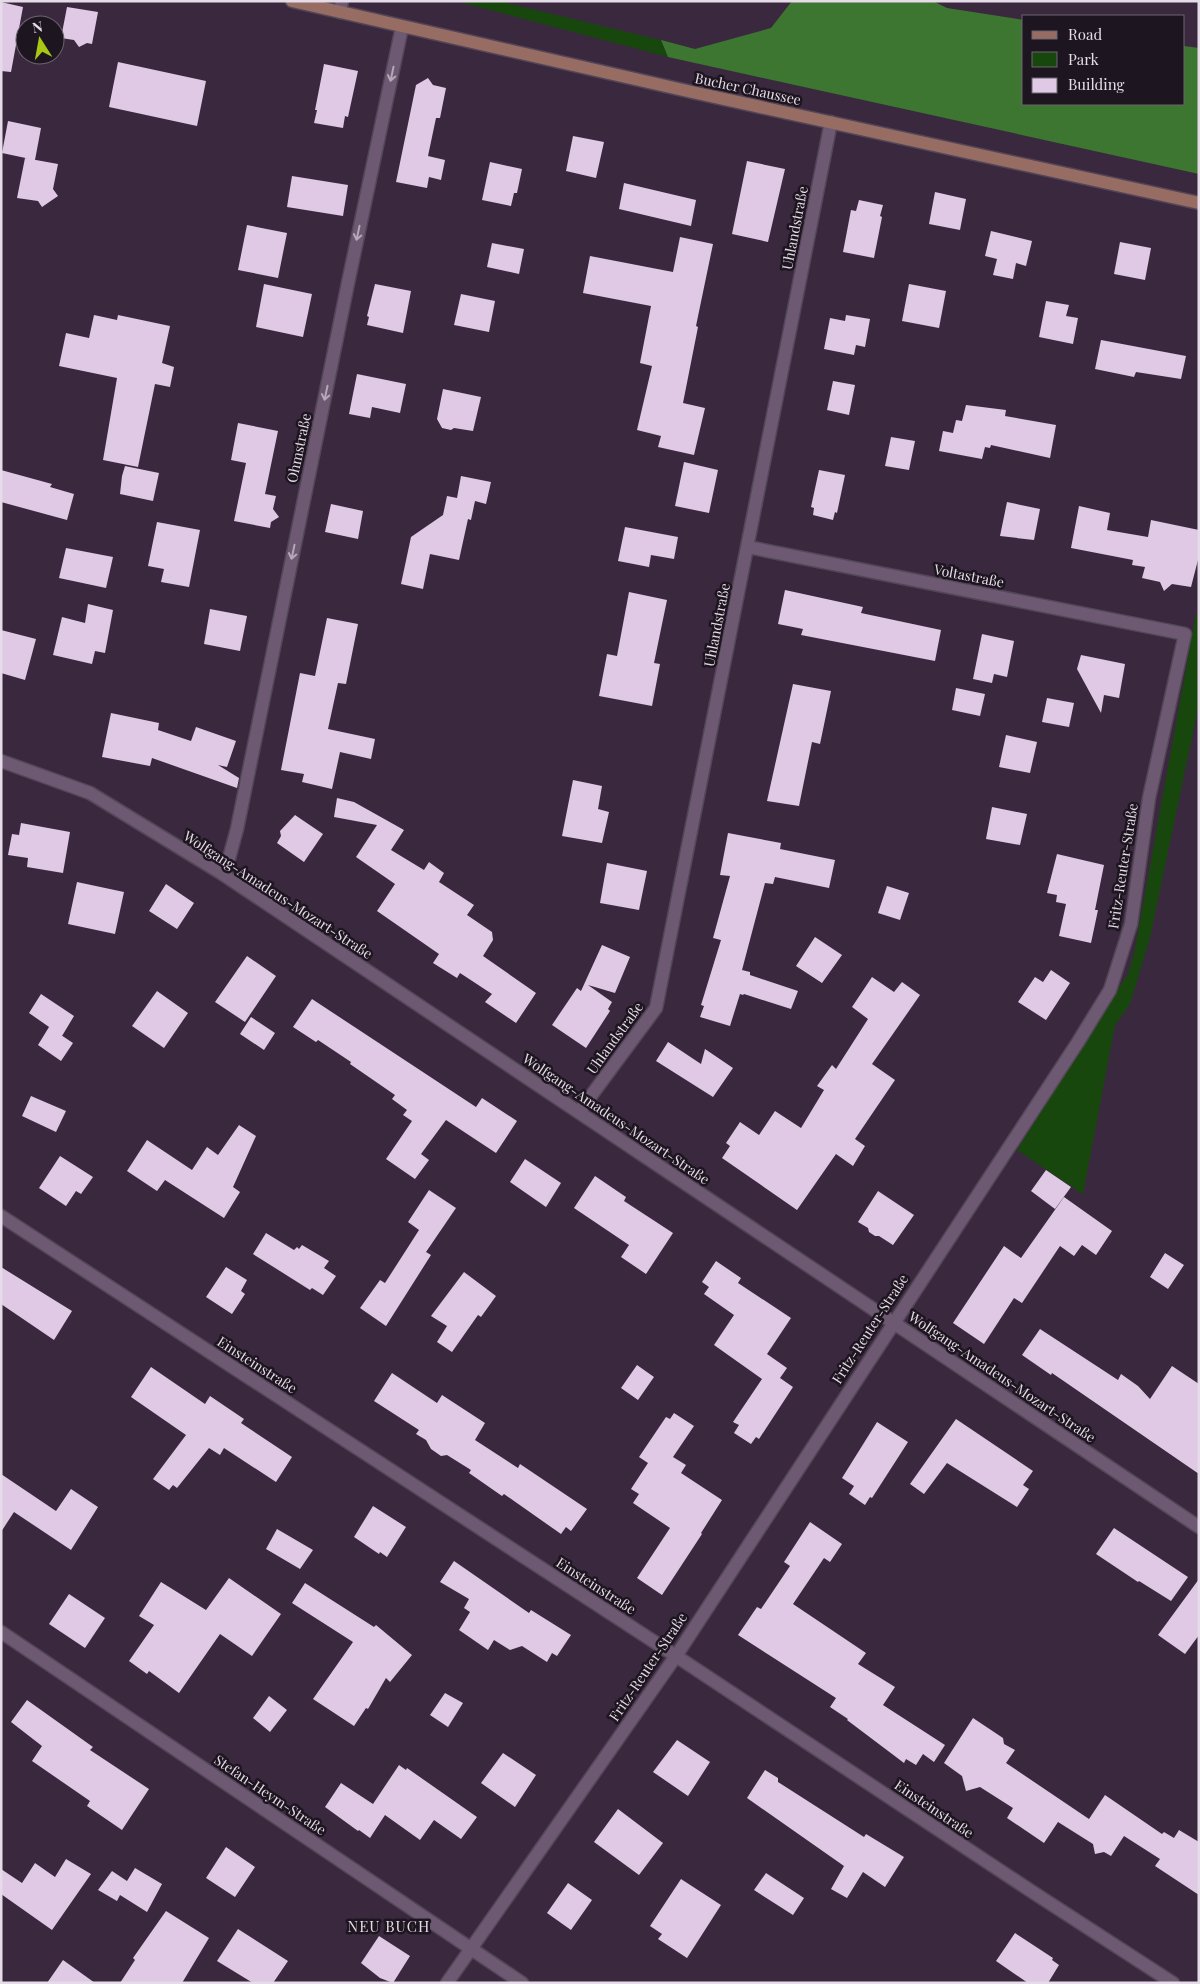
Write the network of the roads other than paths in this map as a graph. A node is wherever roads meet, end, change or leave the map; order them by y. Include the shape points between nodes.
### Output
1 (292, 1) edge
2 (341, 7) edge
3 (402, 27) junction
4 (831, 122) junction
5 (1199, 203) edge
6 (748, 547) junction
7 (1185, 634) joint
8 (1, 761) edge
9 (221, 873) junction
10 (579, 1112) junction
11 (1, 1216) edge
12 (893, 1322) junction
13 (1199, 1527) edge
14 (1, 1632) edge
15 (676, 1656) junction
16 (472, 1949) junction
17 (447, 1983) edge
18 (522, 1983) edge
19 (1173, 1983) edge

1 - 2 main road, Bucher Chaussee
2 - 3 main road, Bucher Chaussee
3 - 4 main road, Bucher Chaussee
3 -> 9 street, Ohmstraße via 237,829 228,862
4 - 5 main road, Bucher Chaussee
4 - 6 street, Uhlandstraße
6 - 7 street, Voltastraße
6 - 10 street, Uhlandstraße via 656,1008
7 - 12 street, Fritz-Reuter-Straße via 1149,798 1131,924 1110,990
8 - 9 street, Wolfgang-Amadeus-Mozart-Straße via 90,793
9 - 10 street, Wolfgang-Amadeus-Mozart-Straße
10 - 12 street, Wolfgang-Amadeus-Mozart-Straße
11 - 15 street, Einsteinstraße
12 - 13 street, Wolfgang-Amadeus-Mozart-Straße
12 - 15 street, Fritz-Reuter-Straße
14 - 16 street, Stefan-Heym-Straße
15 - 16 street, Fritz-Reuter-Straße
15 - 19 street, Einsteinstraße
16 - 17 street, Fritz-Reuter-Straße
16 - 18 street, Stefan-Heym-Straße

